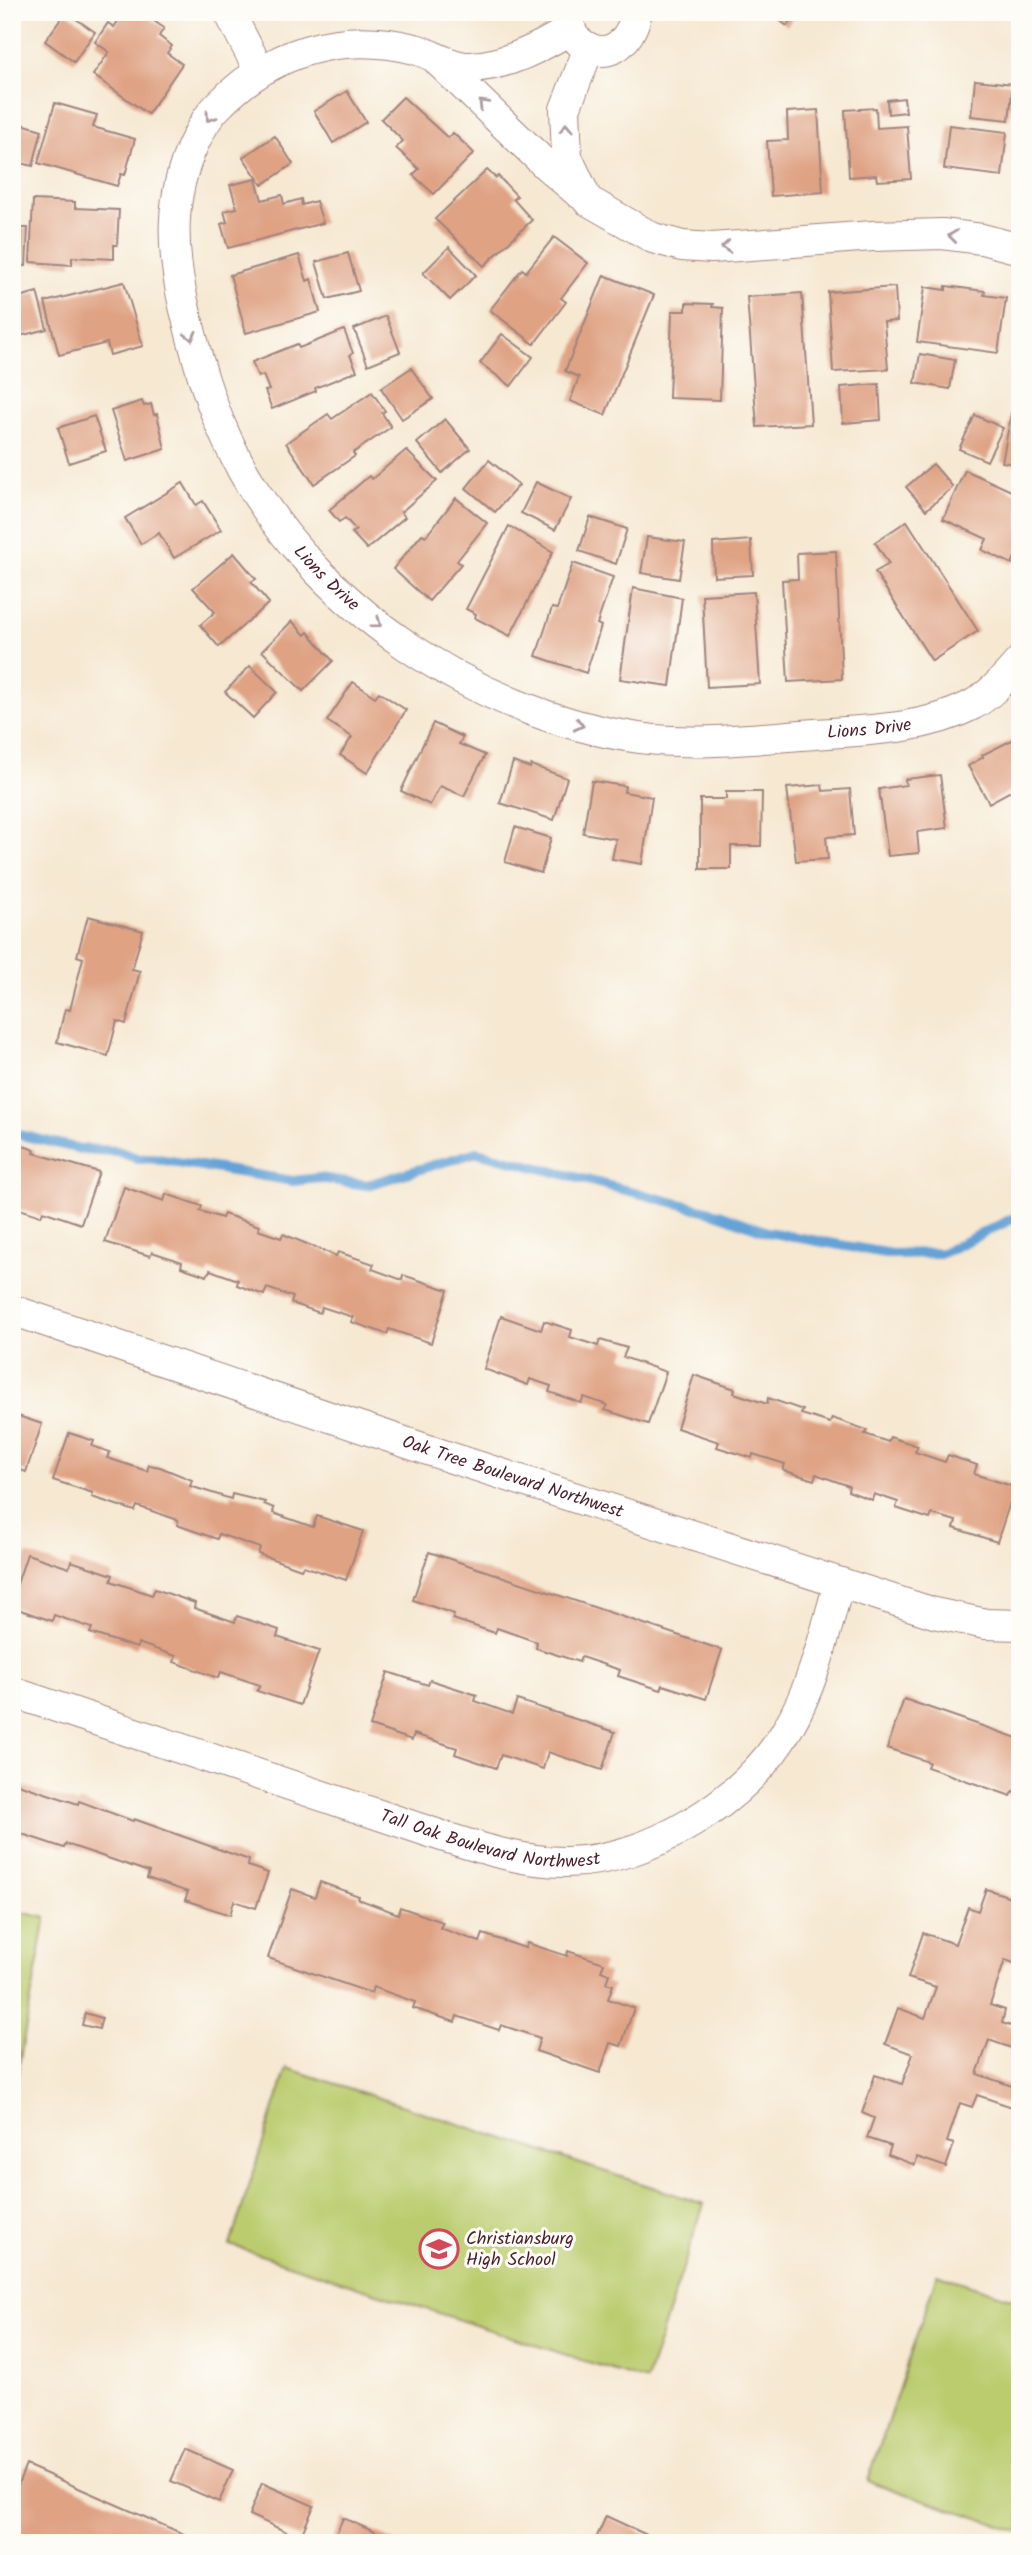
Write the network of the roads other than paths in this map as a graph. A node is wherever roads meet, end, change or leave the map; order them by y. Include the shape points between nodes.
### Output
1 (229, 12) edge
2 (637, 12) edge
3 (577, 30) edge
4 (431, 55) junction
5 (259, 70) junction
6 (587, 200) junction
7 (1020, 249) edge
8 (1020, 662) edge
9 (12, 1310) edge
10 (839, 1583) junction
11 (1020, 1625) edge
12 (12, 1692) edge

1 - 5 street
2 - 3 street via 633,28 620,46 602,52
3 - 4 street, Lions Drive via 507,60 467,68
6 -> 3 street via 567,157 565,109
4 - 5 street, Lions Drive via 362,41 294,54
6 -> 4 street, Lions Drive
5 -> 8 street, Lions Drive via 214,110 180,181 174,212 181,291 206,393 236,459 287,534 354,607 461,680 511,703 554,719 642,738 740,739 898,727 972,705
7 -> 6 street, Lions Drive via 942,234 682,246 653,238
9 - 10 street, Oak Tree Boulevard Northwest
10 - 11 street, Oak Tree Boulevard Northwest via 934,1613 986,1624
10 - 12 street, Tall Oak Boulevard Northwest via 789,1728 761,1767 716,1806 655,1841 609,1856 565,1862 513,1857 456,1841

